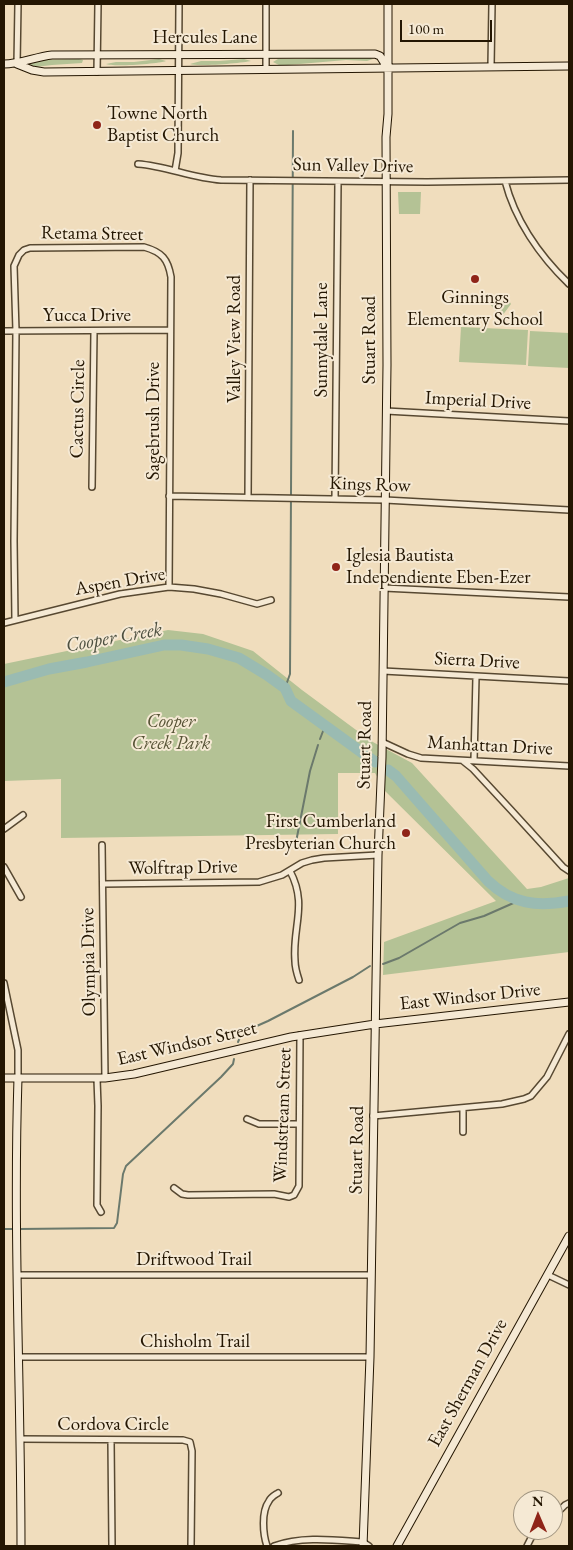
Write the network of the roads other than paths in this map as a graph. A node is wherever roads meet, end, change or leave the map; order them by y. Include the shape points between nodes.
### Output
1 (18, 4) edge
2 (98, 4) edge
3 (180, 4) edge
4 (266, 4) edge
5 (388, 4) edge
6 (492, 4) edge
7 (179, 54) junction
8 (265, 54) junction
9 (97, 56) junction
10 (4, 64) edge
11 (17, 64) junction
12 (492, 66) junction
13 (569, 66) edge
14 (388, 68) junction
15 (266, 69) junction
16 (178, 71) junction
17 (97, 72) junction
18 (138, 164) dead end
19 (175, 172) junction
20 (250, 180) junction
21 (569, 180) edge
22 (505, 181) junction
23 (338, 182) junction
24 (387, 182) junction
25 (163, 257) joint
26 (569, 284) edge
27 (170, 330) junction
28 (4, 331) edge
29 (16, 331) junction
30 (94, 332) junction
31 (386, 411) junction
32 (569, 421) edge
33 (92, 487) dead end
34 (169, 496) junction
35 (248, 497) junction
36 (335, 499) junction
37 (385, 500) junction
38 (569, 510) edge
39 (169, 587) junction
40 (384, 588) junction
41 (569, 597) edge
42 (271, 600) dead end
43 (16, 620) junction
44 (4, 623) edge
45 (383, 671) junction
46 (476, 677) junction
47 (569, 682) edge
48 (382, 742) junction
49 (474, 760) junction
50 (463, 761) junction
51 (569, 766) edge
52 (23, 815) dead end
53 (4, 830) edge
54 (102, 845) dead end
55 (378, 855) junction
56 (4, 867) edge
57 (290, 871) junction
58 (569, 871) edge
59 (103, 884) junction
60 (21, 897) dead end
61 (299, 980) dead end
62 (4, 983) edge
63 (569, 1002) edge
64 (375, 1024) junction
65 (569, 1034) edge
66 (300, 1035) junction
67 (4, 1078) edge
68 (18, 1078) junction
69 (97, 1078) junction
70 (105, 1078) junction
71 (462, 1108) junction
72 (373, 1116) junction
73 (247, 1119) dead end
74 (299, 1124) junction
75 (463, 1132) dead end
76 (174, 1188) dead end
77 (101, 1212) dead end
78 (569, 1236) edge
79 (18, 1275) junction
80 (371, 1275) junction
81 (548, 1275) junction
82 (569, 1285) edge
83 (370, 1356) junction
84 (20, 1357) junction
85 (21, 1439) junction
86 (111, 1441) junction
87 (278, 1493) dead end
88 (365, 1545) edge
89 (21, 1546) edge
90 (112, 1546) edge
91 (191, 1546) edge
92 (266, 1546) edge
93 (274, 1546) edge
94 (397, 1546) edge

1 - 11 street
2 - 9 street
3 - 7 street
4 - 8 street
5 - 14 street, Stuart Road
6 - 12 street
7 - 8 street, Hercules Lane
7 - 9 street, Hercules Lane
7 - 16 street
8 - 14 street, Hercules Lane via 375,54
8 - 15 street
9 - 11 street, Hercules Lane via 52,55
9 - 17 street
10 - 11 street, Hercules Lane
11 - 17 street, Hercules Lane via 42,72
12 - 13 street, Hercules Lane
12 - 14 street, Hercules Lane
14 - 15 street, Hercules Lane
14 - 24 street, Stuart Road
15 - 16 street, Hercules Lane
16 - 17 street, Hercules Lane
16 - 19 street
18 - 19 street, Sun Valley Drive
19 - 20 street, Sun Valley Drive via 200,178
20 - 23 street, Sun Valley Drive
20 - 35 street, Valley View Road
21 - 22 street, Sun Valley Drive
22 - 24 street, Sun Valley Drive
22 - 26 street via 534,243
23 - 24 street, Sun Valley Drive
23 - 36 street, Sunnydale Lane
24 - 31 street, Stuart Road
25 - 27 street, Sagebrush Drive via 168,263 170,277
25 - 29 street, Retama Street via 159,252 144,247 36,247 24,250 14,266
27 - 30 street, Yucca Drive
27 - 34 street, Sagebrush Drive
28 - 29 street, Yucca Drive
29 - 30 street, Yucca Drive
29 - 43 street
30 - 33 street, Cactus Circle
31 - 32 street, Imperial Drive
31 - 37 street, Stuart Road
34 - 35 street, Kings Row
34 - 39 street, Sagebrush Drive
35 - 36 street, Kings Row
36 - 37 street, Kings Row
37 - 38 street, Kings Row
37 - 40 street, Stuart Road
39 - 42 street, Aspen Drive via 221,594 257,604
39 - 43 street, Aspen Drive via 120,594
40 - 41 street
40 - 45 street, Stuart Road
43 - 44 street, Aspen Drive
45 - 46 street, Sierra Drive
45 - 48 street, Stuart Road
46 - 47 street, Sierra Drive
46 - 49 street
48 - 50 street, Manhattan Drive via 421,758
48 - 55 street, Stuart Road
49 - 50 street, Manhattan Drive
49 - 51 street, Manhattan Drive
50 - 58 street
52 - 53 street
54 - 59 street, Olympia Drive
55 - 57 street, Wolftrap Drive via 318,859 302,863
55 - 64 street, Stuart Road
56 - 60 street
57 - 59 street, Wolftrap Drive via 259,882
57 - 61 street via 298,892 294,960
59 - 70 street, Olympia Drive
62 - 68 street via 18,1050
63 - 64 street, East Windsor Drive
64 - 66 street, East Windsor Street
64 - 72 street, Stuart Road
65 - 71 street via 547,1077 531,1096 502,1104
66 - 70 street, East Windsor Street
66 - 74 street, Windstream Street
67 - 68 street, East Windsor Street
68 - 69 street, East Windsor Street
68 - 79 street
69 - 70 street, East Windsor Street
69 - 77 street via 96,1205
71 - 72 street
71 - 75 street
72 - 80 street, Stuart Road
73 - 74 street via 259,1124
74 - 76 street, Windstream Street via 299,1186 294,1195 188,1195
78 - 81 street, East Sherman Drive
79 - 80 street, Driftwood Trail
79 - 84 street
80 - 83 street, Stuart Road
81 - 82 street
81 - 94 street, East Sherman Drive
83 - 84 street, Chisholm Trail
83 - 88 street, Stuart Road
84 - 85 street
85 - 86 street, Cordova Circle
85 - 89 street
86 - 90 street
86 - 91 street, Cordova Circle via 190,1442
87 - 92 street via 270,1499 265,1511
88 - 93 street via 299,1540

